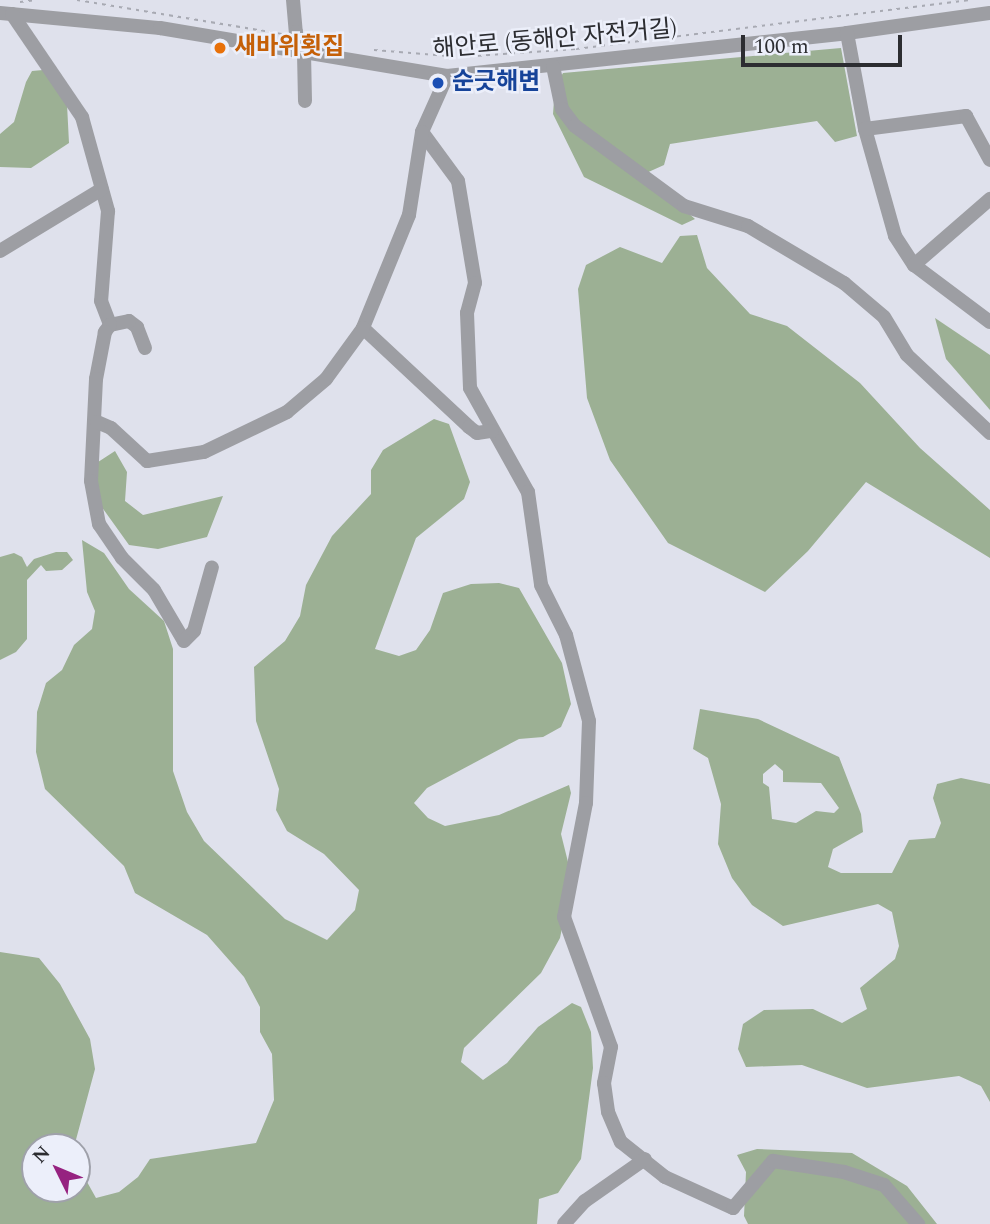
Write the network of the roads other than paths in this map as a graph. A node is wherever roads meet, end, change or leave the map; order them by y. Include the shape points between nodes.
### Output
1 (293, 0) edge
2 (6, 13) edge
3 (990, 13) edge
4 (847, 33) junction
5 (295, 42) junction
6 (553, 66) junction
7 (447, 76) junction
8 (305, 101) dead end
9 (866, 129) junction
10 (422, 132) junction
11 (990, 160) edge
12 (102, 189) junction
13 (990, 199) edge
14 (0, 251) edge
15 (914, 265) junction
16 (990, 322) edge
17 (110, 325) junction
18 (363, 328) junction
19 (145, 348) dead end
20 (97, 422) junction
21 (492, 431) junction
22 (990, 433) edge
23 (212, 567) dead end
24 (645, 1159) junction
25 (564, 1224) edge
26 (918, 1224) edge

1 - 5 street
2 - 5 street, 해안로 (동해안 자전거길)
2 - 12 street via 82,117
3 - 4 street, 해안로 (동해안 자전거길)
4 - 6 street, 해안로 (동해안 자전거길)
4 - 9 street
5 - 7 street, 해안로 (동해안 자전거길)
5 - 8 street
6 - 7 street, 해안로 (동해안 자전거길)
6 - 22 street via 562,109 575,126 684,205 748,226 844,283 884,317 907,355
7 - 10 street
9 - 11 street via 966,116
9 - 15 street via 895,236
10 - 18 street via 409,215
10 - 21 street via 458,181 475,283 467,313 467,370 470,388
12 - 14 street
12 - 17 street via 108,225 101,301
13 - 15 street
15 - 16 street
17 - 19 street via 134,323
17 - 20 street via 98,358
18 - 20 street via 326,379 287,412 204,452 147,461 105,423
18 - 21 street via 469,427 477,433
20 - 23 street via 91,481 99,524 122,558 154,590 184,641 194,631
21 - 24 street via 528,492 541,585 566,635 589,721 586,803 564,917 611,1047 604,1083 608,1112 621,1142
24 - 25 street via 585,1201
24 - 26 street via 665,1177 733,1208 773,1161 844,1172 884,1185

